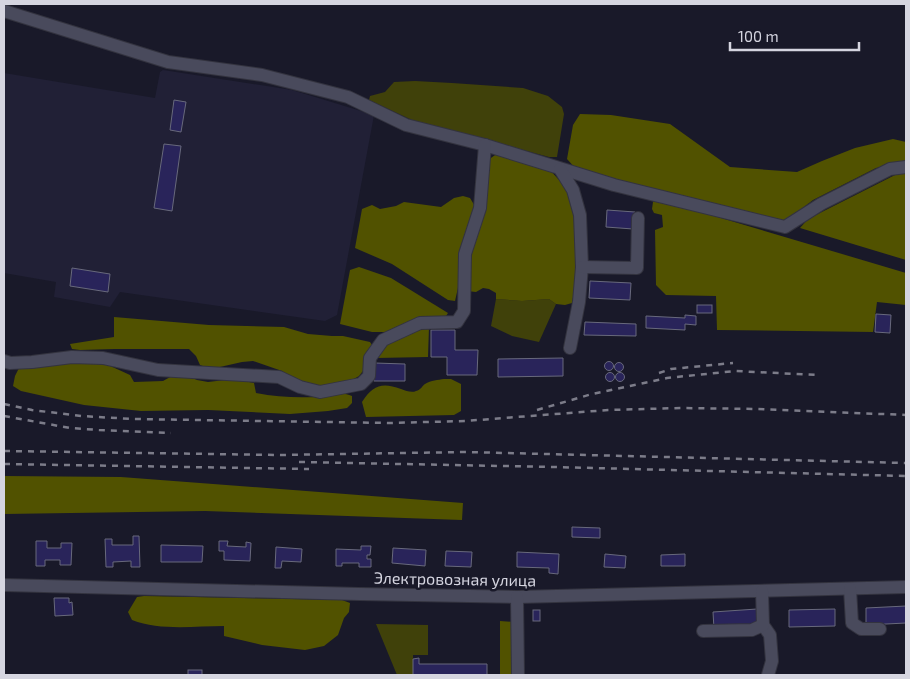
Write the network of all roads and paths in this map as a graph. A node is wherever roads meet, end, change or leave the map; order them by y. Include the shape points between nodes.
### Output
1 (4, 11) edge
2 (486, 145) junction
3 (906, 167) edge
4 (560, 169) junction
5 (638, 218) dead end
6 (582, 267) junction
7 (570, 348) dead end
8 (4, 361) edge
9 (4, 585) edge
10 (906, 588) edge
11 (850, 589) junction
12 (762, 591) junction
13 (517, 597) junction
14 (763, 625) junction
15 (880, 629) dead end
16 (704, 631) dead end
17 (518, 675) edge
18 (768, 675) edge

1 - 2 street via 168,62 262,75 348,97 406,125
2 - 4 street
2 - 8 street via 480,208 465,254 464,311 457,322 420,323 383,340 370,358 369,376 360,384 320,392 279,377 158,370 103,358
3 - 4 street via 890,169 821,204 785,227
4 - 6 street via 573,190 580,216
5 - 6 street via 637,268
6 - 7 street
9 - 13 street, Электровозная улица
10 - 11 street, Электровозная улица
11 - 12 street, Электровозная улица
11 - 15 street via 852,623 860,629
12 - 13 street, Электровозная улица
12 - 14 street
13 - 17 street
14 - 16 street via 752,630
14 - 18 street via 770,635 772,661

